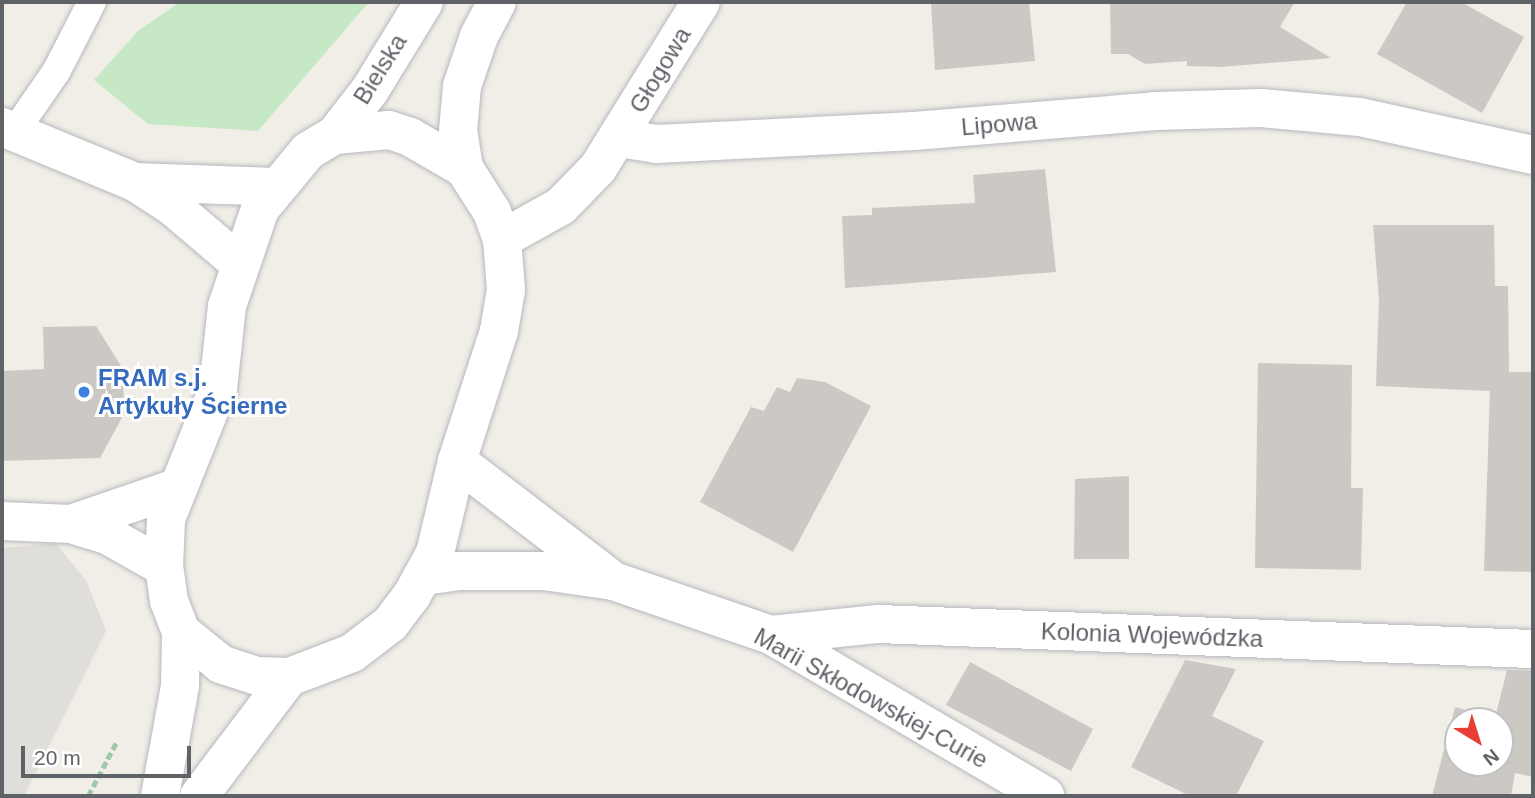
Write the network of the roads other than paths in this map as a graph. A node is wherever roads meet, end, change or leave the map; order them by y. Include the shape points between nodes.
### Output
1 (92, 2) edge
2 (424, 2) edge
3 (497, 2) edge
4 (701, 2) edge
5 (7, 131) edge
6 (335, 135) junction
7 (619, 138) junction
8 (1533, 155) edge
9 (464, 168) junction
10 (135, 183) junction
11 (275, 187) junction
12 (502, 239) junction
13 (239, 263) junction
14 (457, 461) junction
15 (176, 488) junction
16 (2, 521) edge
17 (71, 524) junction
18 (163, 567) junction
19 (424, 576) junction
20 (613, 581) junction
21 (181, 632) junction
22 (771, 635) junction
23 (1533, 649) edge
24 (289, 677) junction
25 (160, 796) edge
26 (199, 796) edge
27 (1045, 796) edge

1 - 5 lane via 56,72
2 - 6 street, Bielska via 370,90
3 - 9 street via 479,36 462,86 458,131
4 - 7 street, Głogowa
5 - 10 street
6 - 9 street via 389,130 410,136
6 - 11 street via 308,151
7 - 8 street, Lipowa via 670,143 1261,108 1360,117
7 - 12 street via 561,206
9 - 12 street via 492,212
10 - 11 street
10 - 13 street via 181,213
11 - 13 street via 260,209
12 - 14 street via 504,309
13 - 15 street via 227,306 218,389
14 - 19 street via 443,527
14 - 20 street, Marii Skłodowskiej-Curie
15 - 17 street
15 - 18 street via 166,519
16 - 17 street
17 - 18 street via 107,535
18 - 21 street
19 - 20 street, Marii Skłodowskiej-Curie via 544,571
19 - 24 street via 390,624 352,653
20 - 22 street, Marii Skłodowskiej-Curie
21 - 24 street via 221,664 257,676
21 - 25 street via 180,685
22 - 23 street, Kolonia Wojewódzka via 878,624
22 - 27 street, Marii Skłodowskiej-Curie
24 - 26 street

